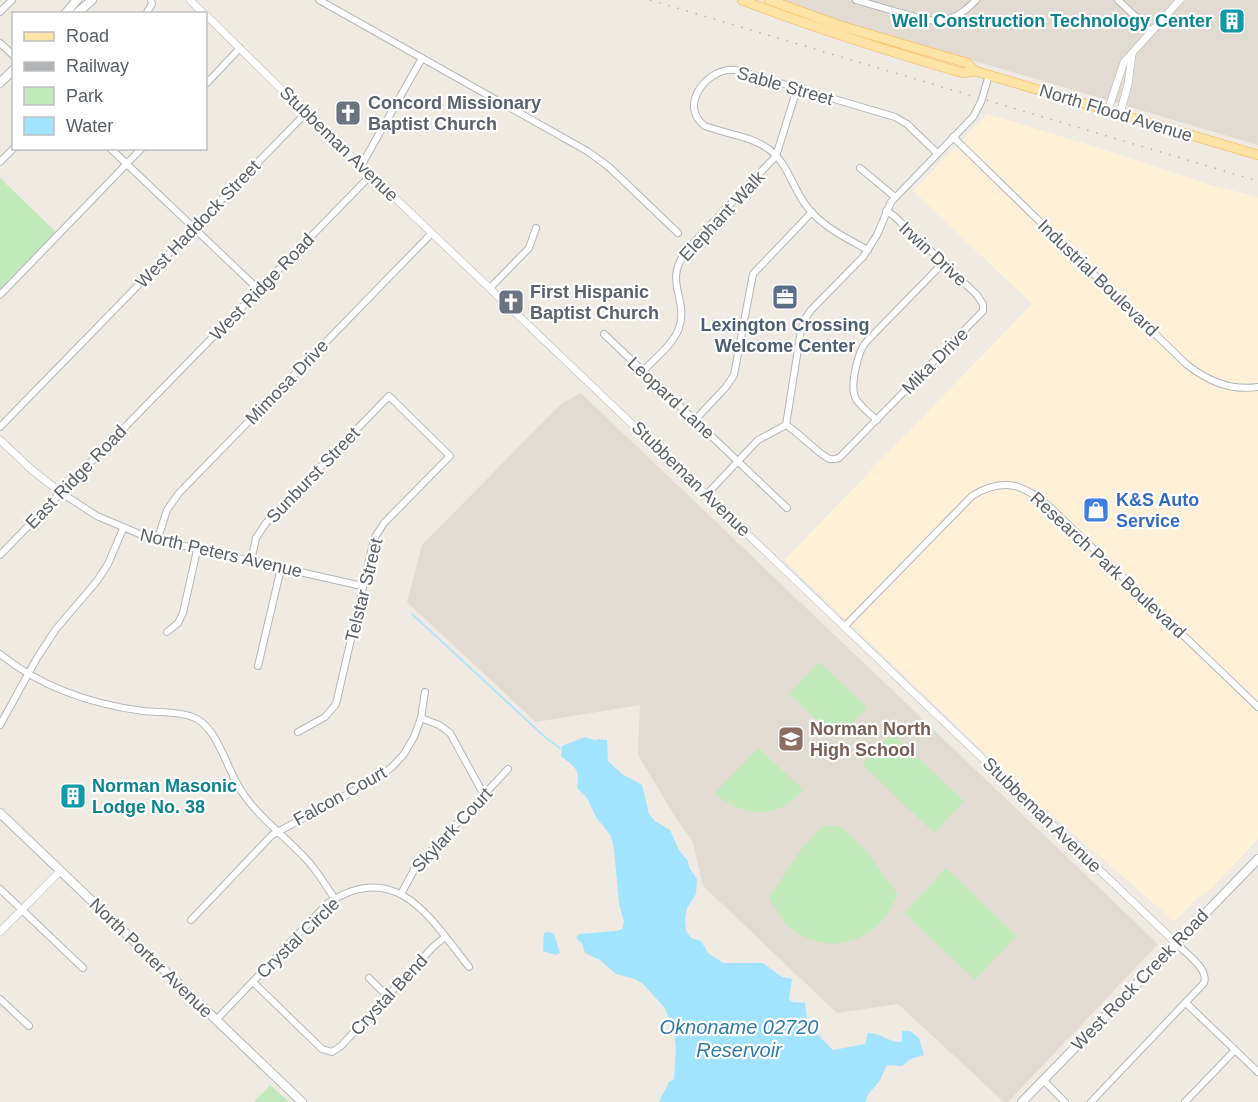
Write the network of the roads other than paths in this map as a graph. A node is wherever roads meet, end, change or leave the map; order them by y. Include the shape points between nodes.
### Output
1 (12, 0) edge
2 (77, 0) edge
3 (92, 0) edge
4 (190, 0) edge
5 (319, 0) edge
6 (742, 0) edge
7 (769, 0) edge
8 (856, 0) edge
9 (976, 0) edge
10 (1118, 0) edge
11 (1180, 0) edge
12 (0, 12) edge
13 (67, 12) edge
14 (77, 12) edge
15 (203, 12) edge
16 (207, 16) edge
17 (1151, 31) junction
18 (0, 43) edge
19 (240, 48) junction
20 (12, 54) edge
21 (1132, 54) junction
22 (422, 58) junction
23 (12, 71) edge
24 (975, 71) junction
25 (989, 75) junction
26 (0, 83) edge
27 (207, 83) edge
28 (797, 89) junction
29 (1107, 110) junction
30 (306, 113) junction
31 (1120, 114) junction
32 (953, 137) junction
33 (12, 150) edge
34 (112, 150) edge
35 (140, 150) edge
36 (937, 153) junction
37 (1258, 155) edge
38 (776, 156) junction
39 (0, 162) edge
40 (127, 165) junction
41 (361, 166) junction
42 (860, 168) dead end
43 (371, 175) junction
44 (895, 197) junction
45 (812, 212) junction
46 (886, 212) junction
47 (194, 228) junction
48 (536, 228) dead end
49 (432, 233) junction
50 (678, 233) dead end
51 (868, 250) junction
52 (943, 263) junction
53 (490, 288) junction
54 (259, 290) junction
55 (0, 295) edge
56 (980, 298) joint
57 (604, 334) dead end
58 (642, 372) junction
59 (1258, 387) edge
60 (153, 399) joint
61 (695, 420) junction
62 (877, 420) junction
63 (786, 425) junction
64 (0, 427) edge
65 (0, 440) edge
66 (450, 456) joint
67 (738, 461) junction
68 (60, 492) junction
69 (707, 494) junction
70 (787, 508) dead end
71 (123, 529) junction
72 (157, 541) junction
73 (197, 550) junction
74 (0, 555) edge
75 (251, 561) junction
76 (281, 568) junction
77 (362, 586) junction
78 (845, 626) junction
79 (167, 632) dead end
80 (0, 654) edge
81 (258, 666) dead end
82 (28, 674) junction
83 (425, 692) dead end
84 (1258, 706) edge
85 (421, 718) junction
86 (0, 725) edge
87 (298, 732) dead end
88 (508, 770) dead end
89 (484, 795) junction
90 (0, 813) edge
91 (278, 831) junction
92 (1258, 859) edge
93 (60, 871) junction
94 (0, 889) edge
95 (401, 894) junction
96 (335, 899) junction
97 (22, 909) junction
98 (191, 920) dead end
99 (0, 932) edge
100 (445, 937) junction
101 (1176, 943) junction
102 (469, 967) dead end
103 (83, 968) dead end
104 (369, 978) dead end
105 (253, 982) junction
106 (387, 996) junction
107 (0, 999) edge
108 (1186, 1003) junction
109 (216, 1020) junction
110 (29, 1026) dead end
111 (1235, 1050) junction
112 (1258, 1072) edge
113 (1043, 1080) junction
114 (302, 1102) edge
115 (1022, 1102) edge
116 (1065, 1102) edge
117 (1091, 1102) edge
118 (1185, 1102) edge

1 - 12 street
2 - 13 main road
3 - 14 main road
4 - 15 street, Stubbeman Avenue
5 - 22 street
6 - 24 main road, North Flood Avenue via 879,48 963,73
7 - 24 main road, North Flood Avenue via 967,63
8 - 9 street via 939,22 961,14
10 - 17 street
11 - 17 street
16 - 19 street, Stubbeman Avenue
17 - 21 street
18 - 20 street
19 - 27 street
19 - 30 street, Stubbeman Avenue
21 - 29 street via 1124,62
21 - 31 street
22 - 41 street
22 - 50 street via 594,155
23 - 26 main road
24 - 25 main road, North Flood Avenue
25 - 29 main road, North Flood Avenue
25 - 32 street via 976,112
28 - 36 street, Sable Street via 895,117
28 - 38 street, Elephant Walk
28 - 38 street, Sable Street via 726,70 712,76 695,96 694,112 701,123 761,144
29 - 31 main road, North Flood Avenue
30 - 41 street, Stubbeman Avenue
30 - 47 street, West Haddock Street
31 - 37 main road, North Flood Avenue
32 - 36 street
32 - 59 street, Industrial Boulevard via 1186,364 1220,384
33 - 39 street
34 - 40 street
35 - 40 street
36 - 44 street
38 - 45 street, Sable Street
38 - 58 street, Elephant Walk via 679,261 675,278 681,313 679,328
40 - 47 street
40 - 55 street
41 - 43 street, Stubbeman Avenue
42 - 44 street
43 - 49 street, Stubbeman Avenue
43 - 54 street, West Ridge Road
44 - 46 street
45 - 51 street, Sable Street via 840,236
45 - 61 street via 753,274 734,375
46 - 51 street
46 - 52 street, Irwin Drive
47 - 54 street
47 - 64 street, West Haddock Street
48 - 53 street via 529,248
49 - 53 street, Stubbeman Avenue
49 - 72 street, Mimosa Drive via 179,493 167,510
51 - 63 street via 805,319
52 - 56 street, Irwin Drive
52 - 62 street via 861,348 855,396
53 - 69 street, Stubbeman Avenue
54 - 60 street, West Ridge Road
56 - 62 street, Mika Drive via 984,307 980,315
57 - 58 street, Leopard Lane
58 - 61 street, Leopard Lane
60 - 68 street, East Ridge Road
61 - 67 street, Leopard Lane
62 - 63 street, Mika Drive via 836,459 825,457
63 - 67 street via 763,436
65 - 68 street, North Peters Avenue
66 - 75 street, Sunburst Street via 389,396 266,523 256,538
66 - 77 street, Telstar Street via 381,528
67 - 69 street
67 - 70 street, Leopard Lane
68 - 71 street, North Peters Avenue
68 - 74 street, East Ridge Road
69 - 78 street, Stubbeman Avenue
71 - 72 street, North Peters Avenue
71 - 82 street via 97,581 63,620
72 - 73 street, North Peters Avenue
73 - 75 street, North Peters Avenue
73 - 79 street via 183,613
75 - 76 street, North Peters Avenue
76 - 77 street, North Peters Avenue
76 - 81 street
77 - 87 street, Telstar Street via 336,704 324,717
78 - 84 street, Research Park Boulevard via 966,501 991,486 1012,485 1028,490 1048,505
78 - 101 street, Stubbeman Avenue
80 - 82 street
82 - 86 street
82 - 91 street via 92,702 186,715 202,722 214,736 242,792
83 - 85 street, Falcon Court
85 - 89 street via 450,733
85 - 91 street, Falcon Court via 404,754 385,773
88 - 89 street, Skylark Court
89 - 95 street, Skylark Court via 415,868
90 - 93 main road, North Porter Avenue
91 - 96 street via 310,863
91 - 98 street, Falcon Court
92 - 101 main road, West Rock Creek Road
93 - 97 street
93 - 109 main road, North Porter Avenue
94 - 97 street
95 - 96 street, Crystal Circle via 371,888
95 - 100 street, Crystal Circle via 424,910
96 - 105 street, Crystal Circle
97 - 99 street
97 - 103 street
100 - 102 street, Crystal Circle
100 - 106 street, Crystal Bend
101 - 108 street via 1206,978
101 - 113 main road, West Rock Creek Road
104 - 106 street
105 - 106 street, Crystal Bend via 322,1049 332,1052
105 - 109 street, Crystal Circle
107 - 110 street
108 - 111 street
108 - 117 street
109 - 114 main road, North Porter Avenue
111 - 112 street
111 - 118 street
113 - 115 main road, West Rock Creek Road
113 - 116 street

